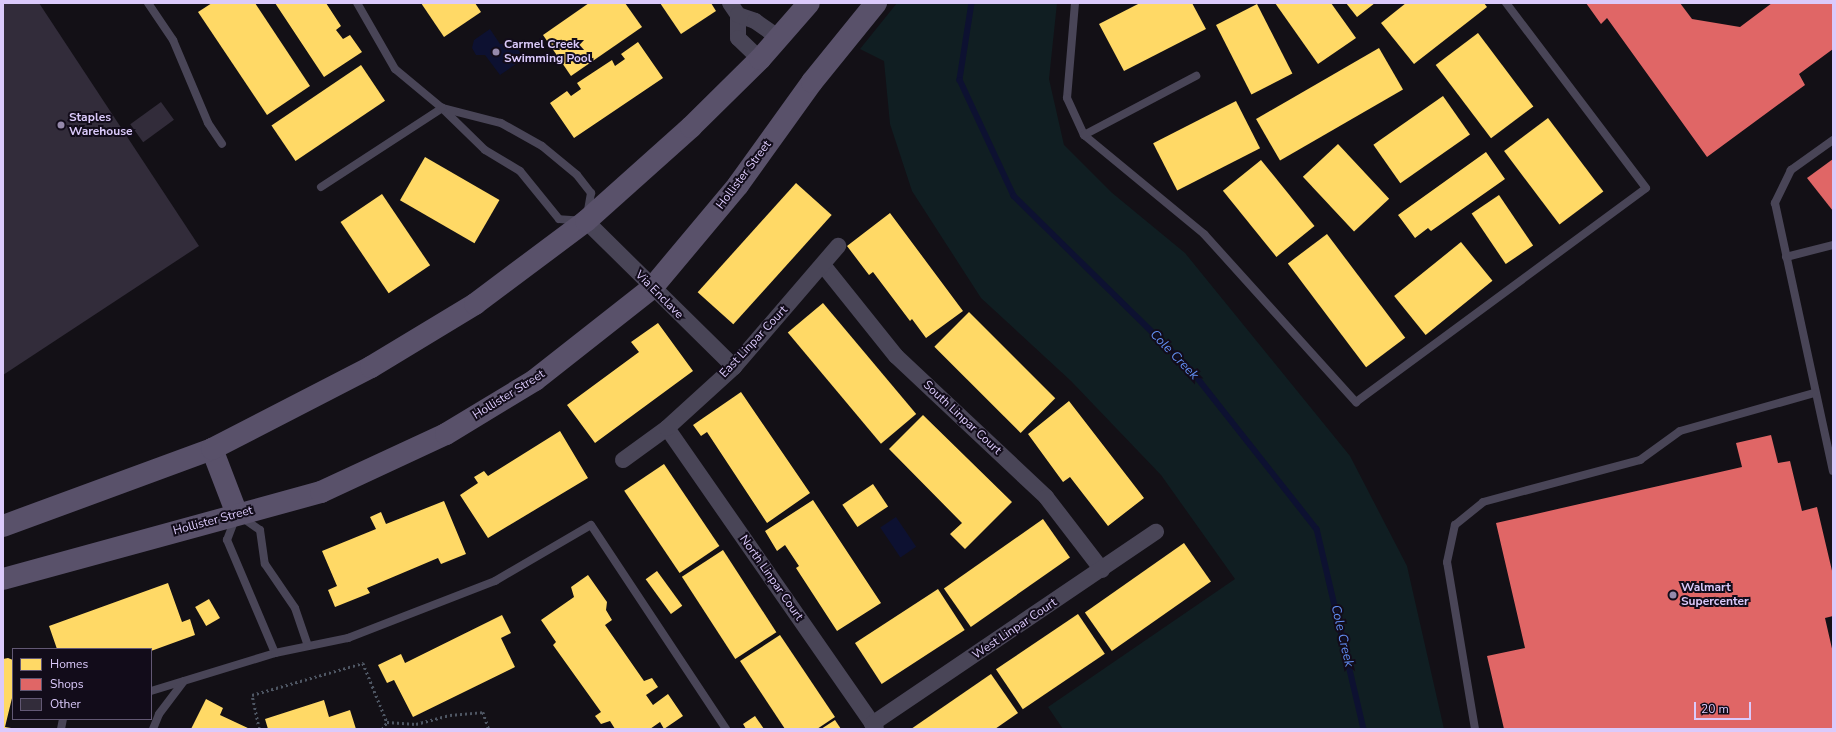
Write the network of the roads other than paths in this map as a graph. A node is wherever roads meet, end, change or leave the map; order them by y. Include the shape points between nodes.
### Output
1 (148, 3) edge
2 (357, 3) edge
3 (809, 3) edge
4 (876, 3) edge
5 (1075, 3) edge
6 (1506, 3) edge
7 (734, 9) edge
8 (779, 38) junction
9 (760, 59) junction
10 (1196, 76) dead end
11 (442, 108) junction
12 (1084, 135) junction
13 (1833, 140) edge
14 (222, 144) dead end
15 (321, 187) dead end
16 (586, 221) junction
17 (1833, 245) edge
18 (838, 246) dead end
19 (1786, 257) junction
20 (823, 265) junction
21 (652, 288) junction
22 (734, 367) junction
23 (1814, 393) junction
24 (667, 428) junction
25 (212, 449) junction
26 (624, 460) dead end
27 (1833, 471) edge
28 (237, 514) junction
29 (3, 526) edge
30 (1156, 532) dead end
31 (1102, 570) junction
32 (3, 579) edge
33 (308, 646) junction
34 (275, 653) junction
35 (184, 681) junction
36 (152, 691) edge
37 (874, 727) edge
38 (153, 729) edge
39 (726, 729) edge
40 (1475, 729) edge

1 - 14 lane via 173,40 208,123
2 - 11 lane via 395,69
3 - 8 main road
4 - 21 main road, Hollister Street via 812,82 738,185
5 - 12 lane via 1066,98
6 - 12 lane via 1646,188 1356,402 1204,234
7 - 8 street
7 - 9 street via 738,38
8 - 9 main road
9 - 16 main road via 691,127
10 - 12 lane
11 - 15 lane
11 - 16 lane via 486,150 520,171 559,219
11 - 16 lane via 501,123 542,146 577,175 591,193
13 - 19 lane via 1791,170 1775,203
16 - 21 street, Via Enclave
16 - 25 main road via 462,312 371,367
17 - 19 lane
18 - 20 street, East Linpar Court
19 - 23 lane
20 - 22 street, East Linpar Court
20 - 31 street, South Linpar Court via 896,356 1046,497
21 - 22 street, Via Enclave
21 - 28 main road, Hollister Street via 535,380 446,434 321,492
22 - 24 street, East Linpar Court
23 - 27 lane
23 - 40 lane via 1680,431 1640,460 1483,502 1455,525 1447,562
24 - 26 street, East Linpar Court
24 - 37 street, North Linpar Court
25 - 28 main road
25 - 29 main road
28 - 32 main road, Hollister Street
28 - 33 lane via 260,530 265,564 295,608
28 - 34 lane via 227,540
30 - 31 street, West Linpar Court
31 - 37 street, West Linpar Court
33 - 34 lane
33 - 39 lane via 348,638 495,581 591,525
34 - 35 lane
35 - 36 lane
35 - 38 lane via 159,714

